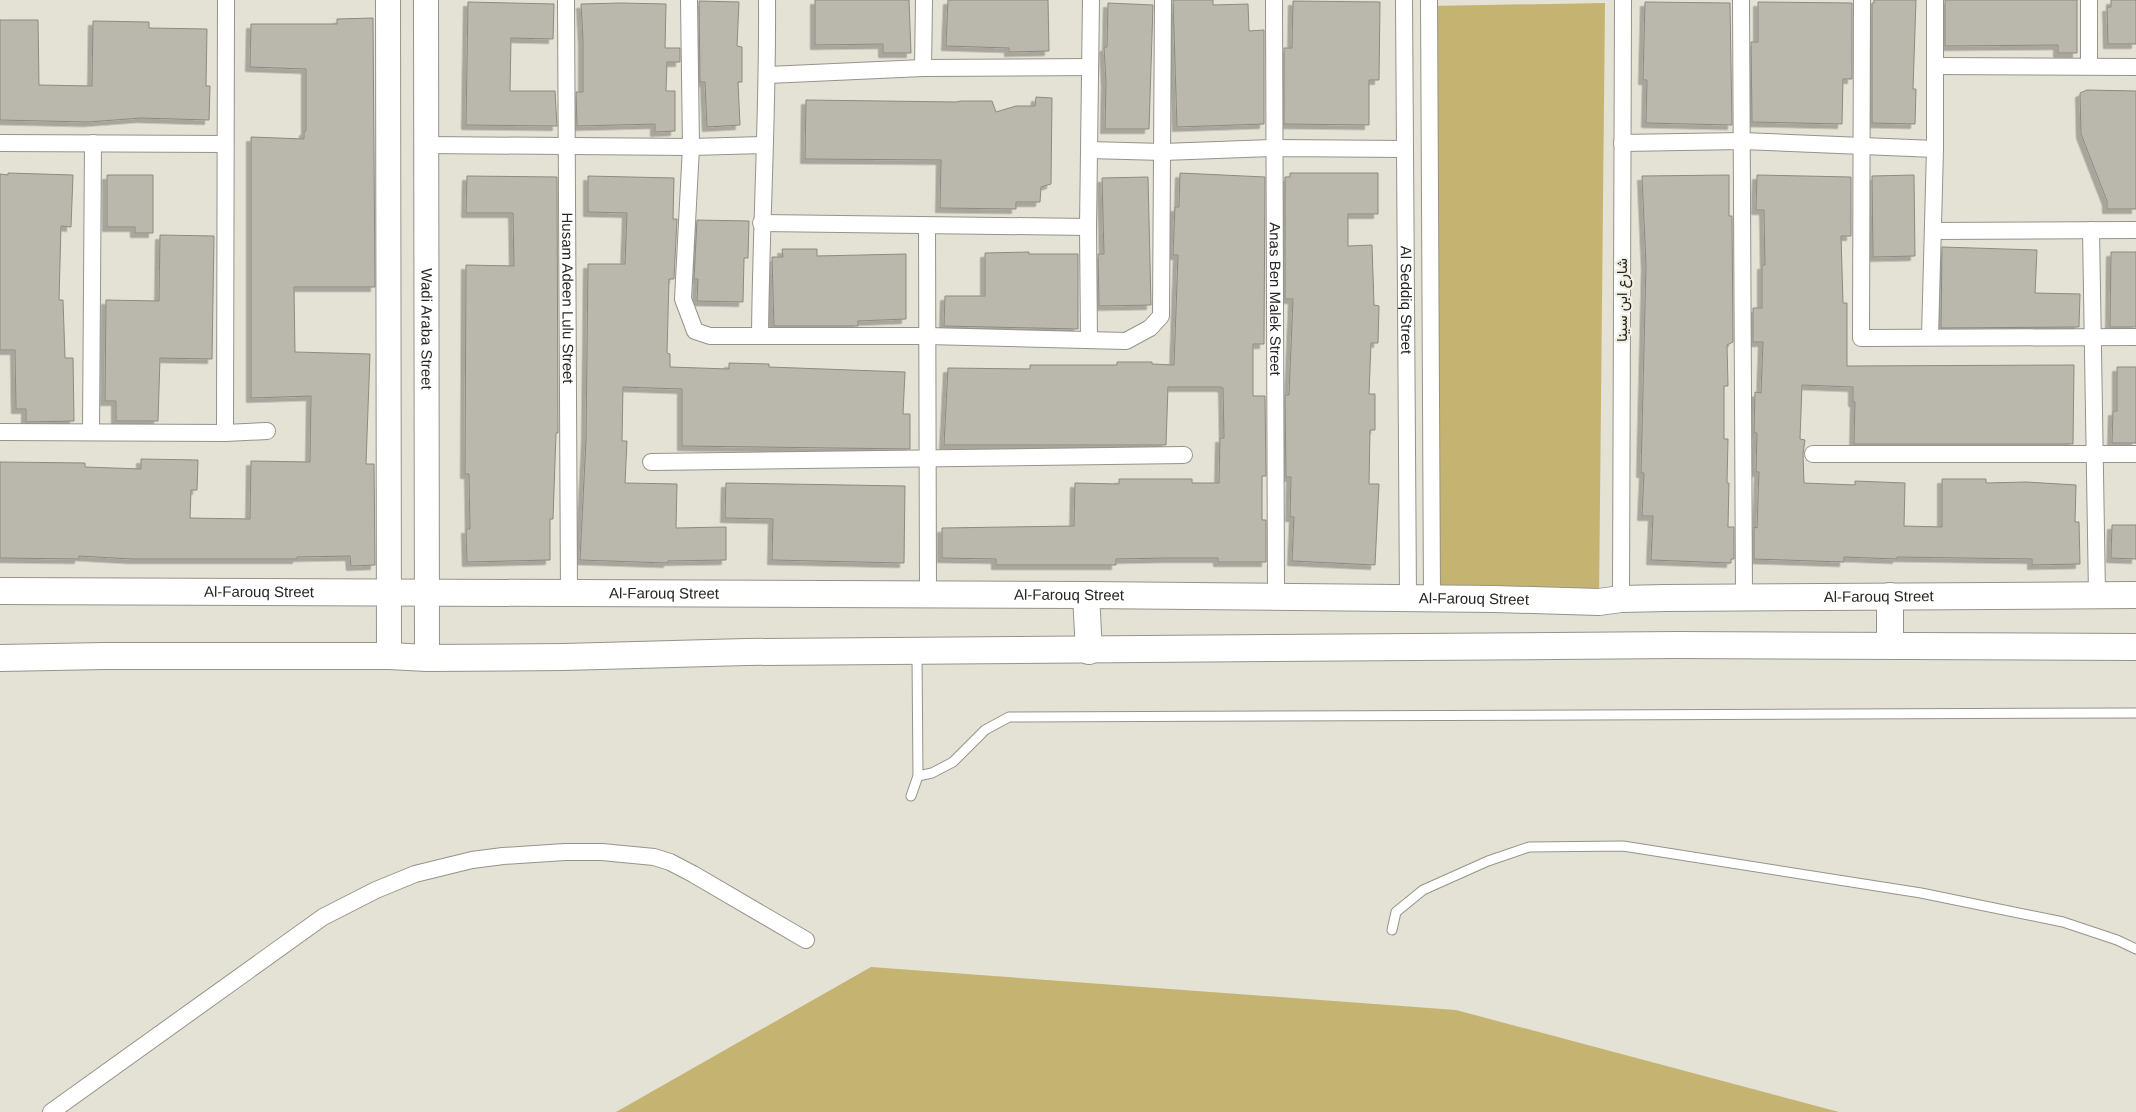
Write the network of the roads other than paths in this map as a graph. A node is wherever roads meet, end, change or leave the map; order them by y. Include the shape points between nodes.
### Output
1 (226, 0) edge
2 (388, 0) edge
3 (426, 0) edge
4 (566, 0) edge
5 (689, 0) edge
6 (767, 0) edge
7 (924, 0) edge
8 (1091, 0) edge
9 (1163, 0) edge
10 (1274, 0) edge
11 (1404, 0) edge
12 (1429, 0) edge
13 (1623, 0) edge
14 (1741, 0) edge
15 (1862, 0) edge
16 (1935, 0) edge
17 (2089, 0) edge
18 (1935, 66) junction
19 (2089, 66) junction
20 (1090, 67) junction
21 (2136, 67) edge
22 (923, 68) junction
23 (768, 75) junction
24 (1742, 141) junction
25 (0, 142) edge
26 (93, 143) junction
27 (1622, 143) junction
28 (225, 144) junction
29 (427, 145) junction
30 (567, 145) junction
31 (764, 145) junction
32 (1862, 145) junction
33 (691, 147) junction
34 (1275, 148) junction
35 (1935, 148) junction
36 (1404, 149) junction
37 (1090, 150) junction
38 (1163, 152) junction
39 (761, 223) junction
40 (927, 226) junction
41 (1088, 227) junction
42 (2091, 230) junction
43 (2136, 230) edge
44 (1933, 231) junction
45 (760, 336) junction
46 (927, 336) junction
47 (1930, 337) junction
48 (2093, 337) junction
49 (2136, 337) edge
50 (1089, 340) junction
51 (267, 431) dead end
52 (0, 432) edge
53 (92, 432) junction
54 (225, 433) junction
55 (1813, 454) dead end
56 (2094, 454) junction
57 (2136, 454) edge
58 (1184, 455) dead end
59 (927, 458) junction
60 (651, 462) dead end
61 (0, 591) edge
62 (389, 593) junction
63 (428, 594) junction
64 (569, 594) junction
65 (1086, 595) junction
66 (2097, 595) junction
67 (2136, 595) edge
68 (928, 596) junction
69 (1890, 596) junction
70 (1276, 598) junction
71 (1744, 598) junction
72 (1420, 599) junction
73 (1621, 599) junction
74 (1890, 646) junction
75 (2136, 646) edge
76 (917, 651) junction
77 (1089, 651) junction
78 (389, 656) junction
79 (0, 658) edge
80 (428, 658) junction
81 (2136, 713) edge
82 (918, 776) junction
83 (911, 796) dead end
84 (1392, 930) dead end
85 (806, 940) dead end
86 (2136, 949) edge
87 (51, 1112) edge

1 - 28 street
2 - 62 main road
3 - 29 main road, Wadi Araba Street
4 - 30 street, Husam Adeen Lulu Street
5 - 33 street
6 - 23 street
7 - 22 street
8 - 20 street
9 - 38 street
10 - 34 street, Anas Ben Malek Street
11 - 36 street, Al Seddiq Street
12 - 72 street, Al Seddiq Street
13 - 27 street, شارع ابن سينا
14 - 24 street
15 - 32 street
16 - 18 street
17 - 19 street
18 - 19 street
18 - 35 street
19 - 21 street
20 - 22 street
20 - 37 street
22 - 23 street
23 - 31 street
24 - 27 street
24 - 32 street
24 - 71 street
25 - 26 street
26 - 28 street
26 - 53 street
27 - 73 street, شارع ابن سينا
28 - 54 street
29 - 30 street
29 - 63 main road, Wadi Araba Street
30 - 33 street
30 - 64 street, Husam Adeen Lulu Street
31 - 33 street
31 - 39 street
32 - 35 street
32 - 47 street via 1861,338
33 - 45 street via 684,299 689,316 695,331 710,336
34 - 36 street
34 - 38 street
34 - 70 street, Anas Ben Malek Street
35 - 44 street
36 - 72 street, Al Seddiq Street
37 - 38 street
37 - 41 street
38 - 50 street via 1161,316 1150,328 1126,341
39 - 40 street
39 - 45 street
40 - 41 street
40 - 46 street
41 - 50 street
42 - 43 street
42 - 44 street
42 - 48 street
44 - 47 street
45 - 46 street
46 - 50 street
46 - 59 street
47 - 48 street
48 - 49 street
48 - 56 street
51 - 54 street
52 - 53 street
53 - 54 street
55 - 56 street
56 - 57 street
56 - 66 street
58 - 59 street
59 - 60 street
59 - 68 street
61 - 62 main road, Al-Farouq Street
62 - 63 main road, Al-Farouq Street
62 - 78 main road
63 - 64 main road, Al-Farouq Street
63 - 80 main road, Wadi Araba Street
64 - 68 main road, Al-Farouq Street
65 - 68 main road, Al-Farouq Street
65 - 70 main road, Al-Farouq Street
65 - 77 main road
66 - 67 main road, Al-Farouq Street
66 - 69 main road, Al-Farouq Street
69 - 71 main road, Al-Farouq Street
69 - 74 main road
70 - 72 main road, Al-Farouq Street
71 - 73 main road, Al-Farouq Street
72 - 73 main road, Al-Farouq Street via 1599,602
74 - 75 main road
74 - 77 main road
76 - 77 main road
76 - 80 main road
76 - 82 lane
78 - 79 main road
78 - 80 main road
81 - 82 lane via 1009,717 985,730 954,762
82 - 83 lane
84 - 86 lane via 1396,912 1417,895 1488,861 1529,847 1623,846 1921,893 2063,922
85 - 87 street via 693,874 654,857 565,852 472,860 415,874 323,917

